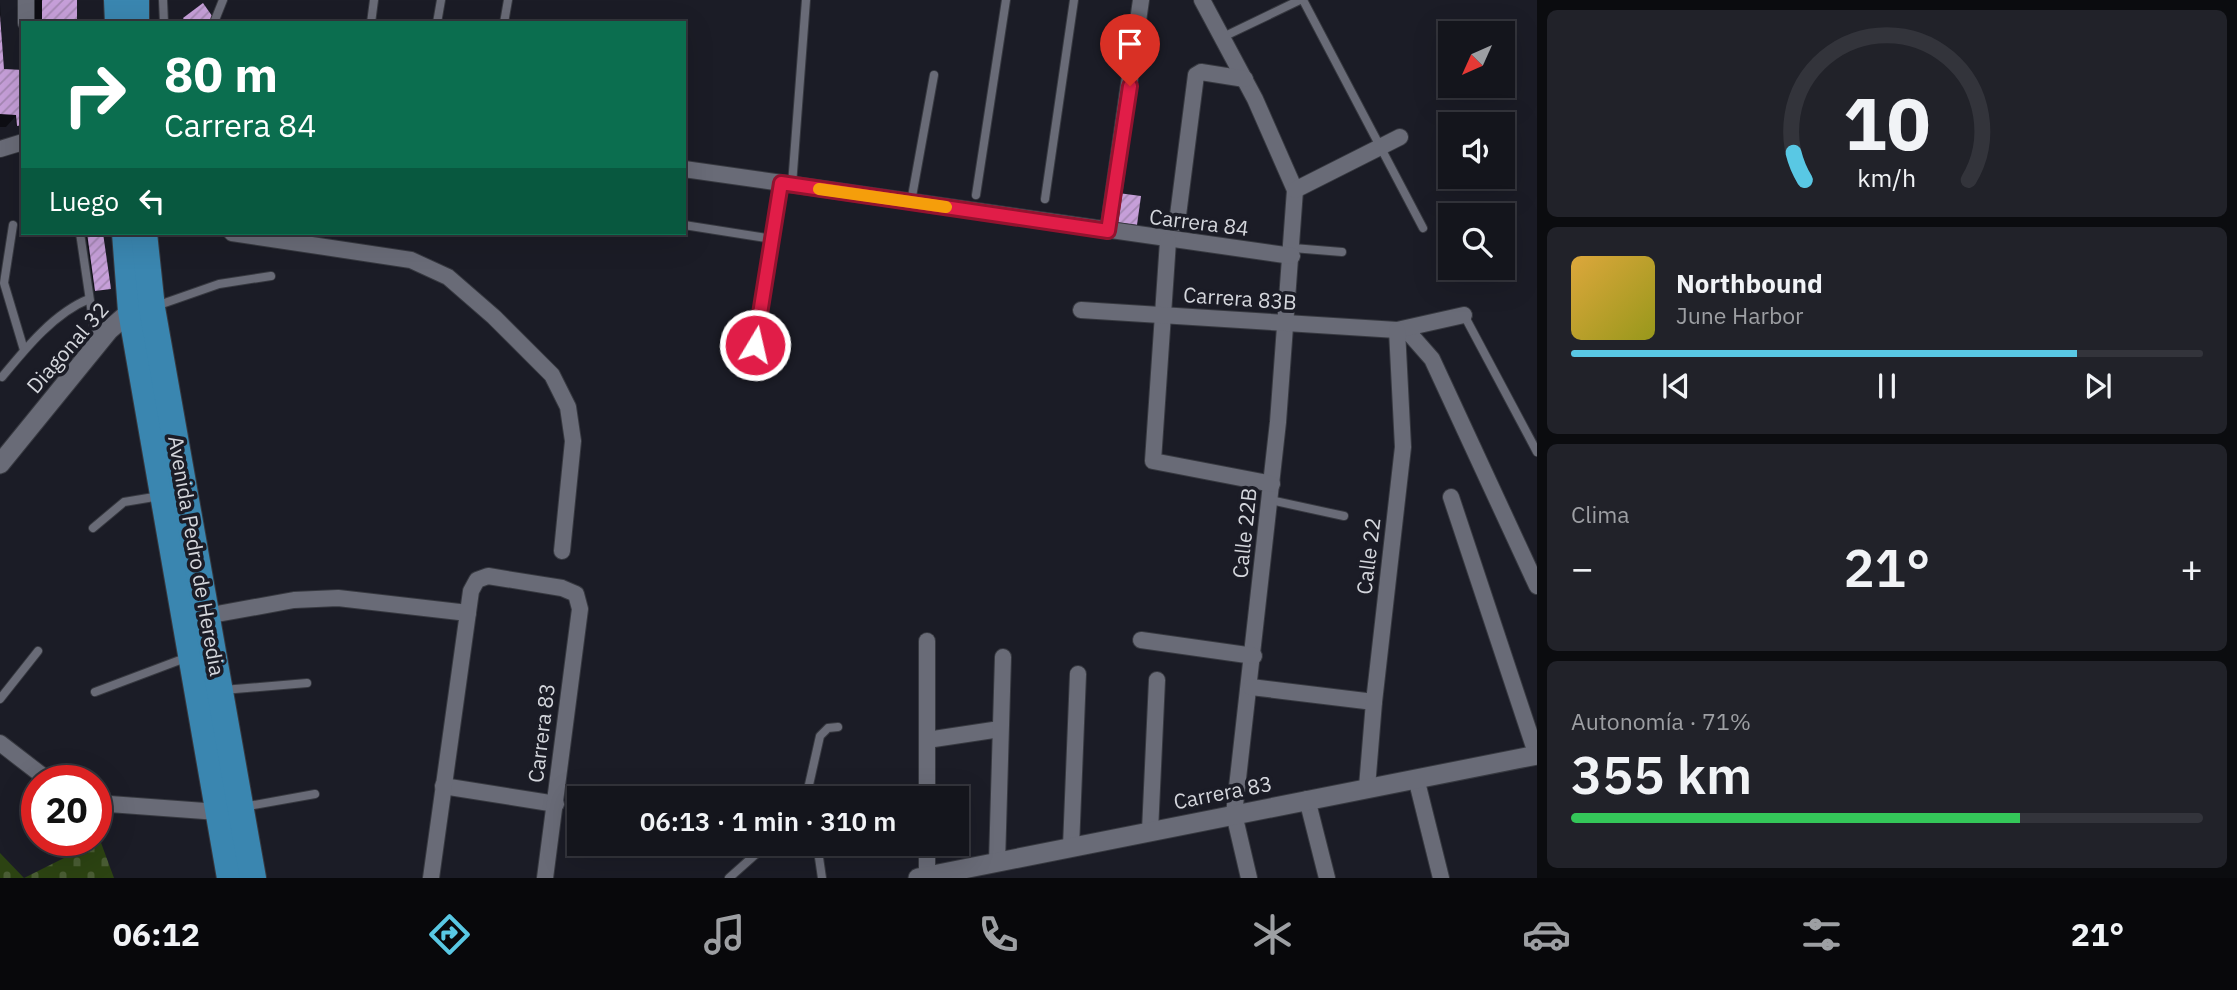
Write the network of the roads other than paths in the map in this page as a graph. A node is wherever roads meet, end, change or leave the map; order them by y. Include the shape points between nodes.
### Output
1 (26, 0) edge
2 (117, 0) edge
3 (136, 0) edge
4 (163, 0) edge
5 (223, 0) edge
6 (374, 0) edge
7 (441, 0) edge
8 (508, 0) edge
9 (806, 0) edge
10 (1006, 0) edge
11 (1074, 0) edge
12 (1141, 0) edge
13 (1202, 0) edge
14 (1302, 0) edge
15 (215, 20) dead end
16 (26, 21) edge
17 (118, 21) edge
18 (136, 21) edge
19 (164, 21) edge
20 (370, 21) edge
21 (437, 21) edge
22 (504, 21) edge
23 (1223, 37) junction
24 (934, 75) dead end
25 (1245, 79) junction
26 (1401, 137) dead end
27 (21, 143) edge
28 (1379, 148) junction
29 (0, 149) edge
30 (686, 169) edge
31 (787, 184) junction
32 (1295, 190) junction
33 (976, 195) dead end
34 (1045, 199) dead end
35 (911, 202) junction
36 (1177, 223) dead end
37 (13, 225) dead end
38 (686, 225) edge
39 (1423, 228) dead end
40 (1108, 231) junction
41 (80, 235) edge
42 (125, 235) edge
43 (145, 235) edge
44 (245, 235) edge
45 (773, 239) junction
46 (1168, 241) junction
47 (1292, 252) junction
48 (1342, 252) dead end
49 (271, 276) dead end
50 (89, 299) junction
51 (142, 309) junction
52 (1081, 310) dead end
53 (1464, 315) joint
54 (1165, 316) junction
55 (1285, 323) junction
56 (1397, 330) junction
57 (96, 345) junction
58 (755, 345) dead end
59 (24, 350) junction
60 (2, 377) dead end
61 (1537, 452) edge
62 (0, 464) edge
63 (1271, 492) junction
64 (162, 496) junction
65 (1451, 497) dead end
66 (1343, 516) dead end
67 (93, 528) dead end
68 (562, 551) dead end
69 (1537, 586) edge
70 (468, 613) junction
71 (206, 615) junction
72 (1141, 640) dead end
73 (927, 641) dead end
74 (38, 651) dead end
75 (1254, 656) junction
76 (189, 657) junction
77 (1003, 657) dead end
78 (1078, 674) dead end
79 (1157, 680) dead end
80 (307, 683) dead end
81 (1251, 687) junction
82 (219, 690) junction
83 (95, 691) dead end
84 (0, 699) edge
85 (1374, 702) junction
86 (838, 727) dead end
87 (1000, 729) junction
88 (927, 740) junction
89 (0, 743) edge
90 (1537, 756) edge
91 (29, 765) edge
92 (1416, 778) junction
93 (443, 786) junction
94 (809, 786) edge
95 (927, 786) edge
96 (1367, 788) junction
97 (316, 793) dead end
98 (1307, 799) junction
99 (112, 804) edge
100 (556, 804) junction
101 (229, 809) junction
102 (1234, 814) junction
103 (1150, 831) junction
104 (1071, 847) junction
105 (753, 856) edge
106 (819, 856) edge
107 (926, 856) edge
108 (997, 862) junction
109 (923, 877) edge
110 (230, 878) edge
111 (253, 878) edge
112 (431, 878) edge
113 (545, 878) edge
114 (729, 878) edge
115 (822, 878) edge
116 (1248, 878) edge
117 (1327, 878) edge
118 (1441, 878) edge

1 - 16 street
2 - 17 highway
3 - 18 highway
4 - 19 lane
5 - 15 lane
6 - 20 lane
7 - 21 lane
8 - 22 lane
9 - 31 lane
10 - 33 lane
11 - 34 lane
12 - 40 street
13 - 23 street
14 - 23 lane
14 - 28 lane
23 - 25 street
24 - 35 lane
25 - 32 street
25 - 36 street via 1196,75
26 - 28 street
27 - 29 street
28 - 32 street
28 - 39 lane
30 - 31 street, Carrera 84
31 - 35 street, Carrera 84
31 - 45 lane
32 - 47 street, Calle 22B
35 - 40 street, Carrera 84
37 - 59 lane via 4,283
38 - 45 lane
40 - 46 street, Carrera 84
41 - 50 lane via 91,284
42 - 51 highway, Avenida Pedro de Heredia via 125,280
43 - 51 highway, Avenida Pedro de Heredia
44 - 68 street via 411,260 448,277 494,317 552,375 568,407 573,441
45 - 58 lane
46 - 47 street, Carrera 84
46 - 54 street
47 - 48 lane
47 - 55 street, Calle 22B
49 - 51 lane via 219,284
50 - 57 lane
50 - 59 lane via 74,305
51 - 57 street, Diagonal 32
51 - 64 highway, Avenida Pedro de Heredia
51 - 71 highway, Avenida Pedro de Heredia
52 - 54 street, Carrera 83B
53 - 56 street, Carrera 83B
53 - 61 lane
54 - 55 street, Carrera 83B
54 - 63 street via 1153,461
55 - 56 street, Carrera 83B
55 - 63 street, Calle 22B
56 - 69 street via 1410,334 1432,359
56 - 85 street, Calle 22 via 1403,447
57 - 62 street, Diagonal 32
59 - 60 lane
63 - 66 lane
63 - 75 street, Calle 22B
64 - 67 lane via 124,502
64 - 76 highway, Avenida Pedro de Heredia
65 - 90 street
70 - 71 street via 338,598 294,600
70 - 93 street
70 - 100 street, Carrera 83 via 471,591 477,580 488,576 576,594 580,609
71 - 82 highway, Avenida Pedro de Heredia
72 - 75 street
73 - 88 street
74 - 84 lane
75 - 81 street, Calle 22B
76 - 83 lane
76 - 101 highway, Avenida Pedro de Heredia
77 - 87 street
78 - 104 street
79 - 103 street
80 - 82 lane
81 - 85 street
81 - 102 street, Calle 22B
82 - 101 highway, Avenida Pedro de Heredia
85 - 96 street, Calle 22
86 - 94 lane via 828,728 820,736
87 - 88 street
87 - 108 street
88 - 95 street
89 - 91 street
90 - 92 street, Carrera 83
92 - 96 street, Carrera 83
92 - 118 street
93 - 100 street
93 - 112 street
96 - 98 street, Carrera 83
97 - 101 lane
98 - 102 street, Carrera 83
98 - 117 street
99 - 101 street
100 - 113 street, Carrera 83
101 - 110 highway, Avenida Pedro de Heredia
101 - 111 highway, Avenida Pedro de Heredia
102 - 103 street, Carrera 83
102 - 116 street, Calle 22B
103 - 104 street, Carrera 83
104 - 108 street, Carrera 83
105 - 114 lane
106 - 115 lane
107 - 109 street
108 - 109 street, Carrera 83

